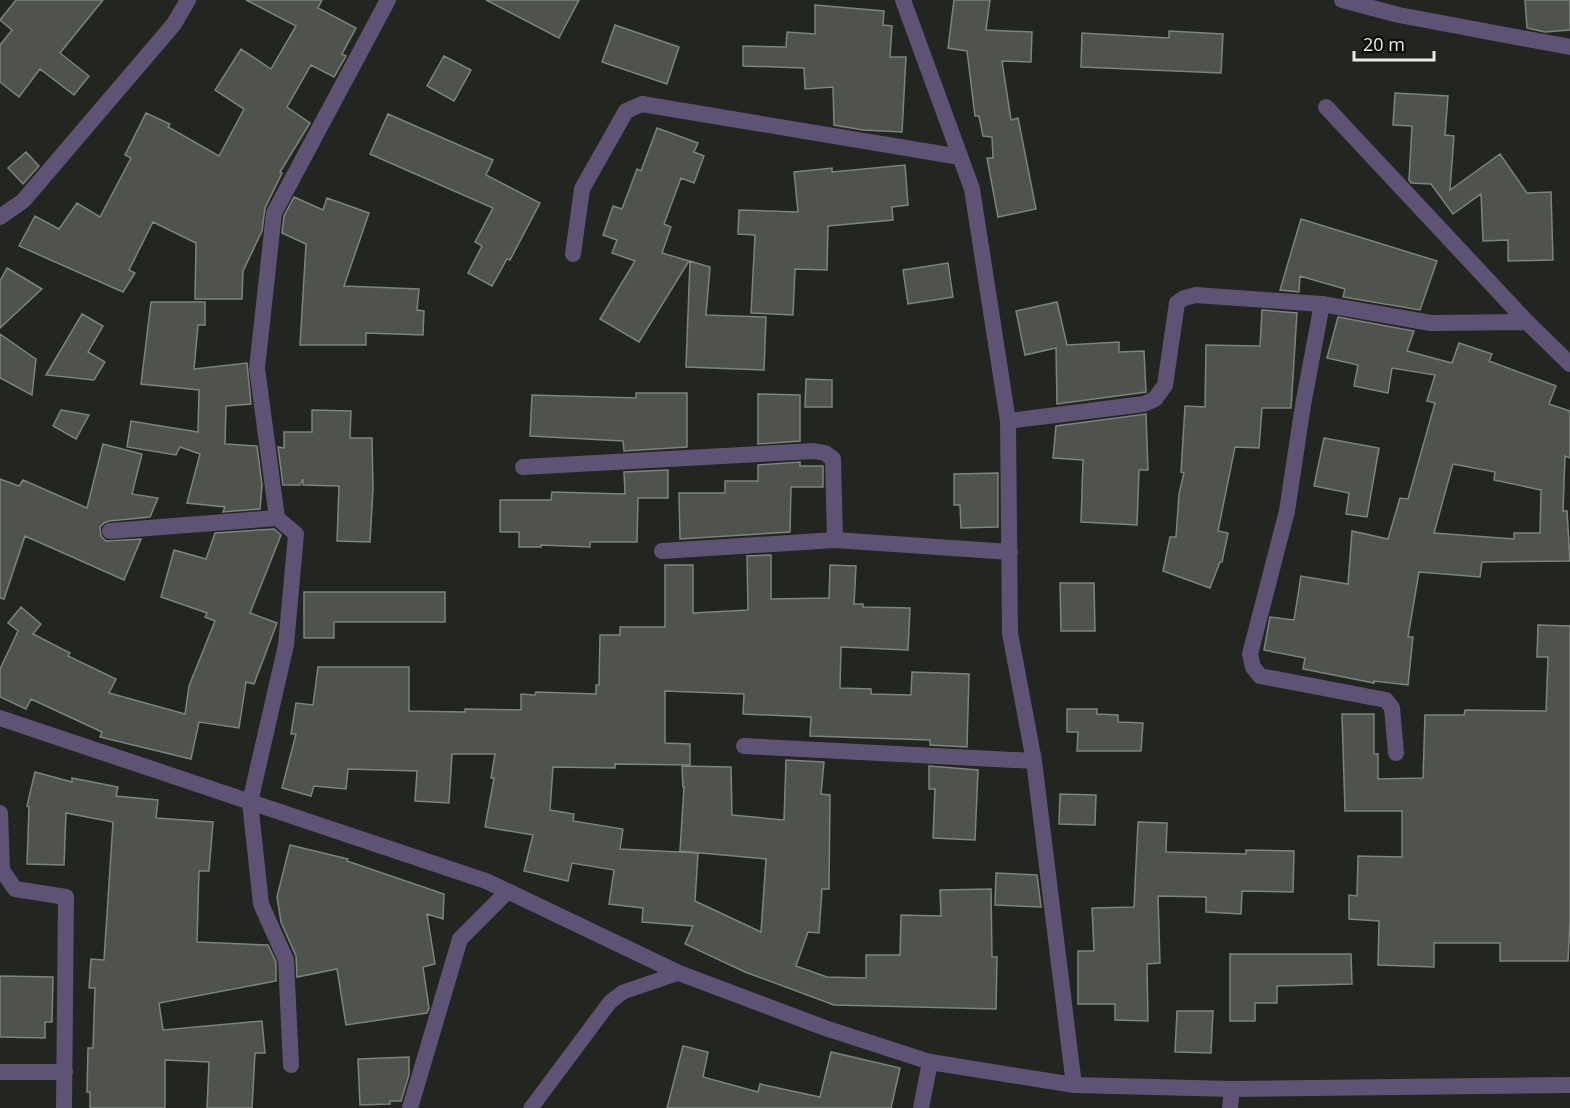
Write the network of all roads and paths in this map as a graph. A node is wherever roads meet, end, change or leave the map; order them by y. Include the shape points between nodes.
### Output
1 (188, 0) edge
2 (388, 0) edge
3 (903, 0) edge
4 (1342, 0) edge
5 (1570, 46) edge
6 (1326, 107) dead end
7 (960, 158) junction
8 (0, 217) edge
9 (573, 254) dead end
10 (1322, 304) junction
11 (1527, 322) junction
12 (1570, 364) edge
13 (1008, 421) junction
14 (523, 468) dead end
15 (277, 518) junction
16 (110, 531) dead end
17 (835, 540) junction
18 (662, 551) dead end
19 (1010, 552) junction
20 (0, 718) edge
21 (744, 746) dead end
22 (1396, 753) dead end
23 (1034, 761) junction
24 (250, 802) junction
25 (0, 813) edge
26 (8, 889) edge
27 (507, 892) junction
28 (679, 973) junction
29 (930, 1062) junction
30 (291, 1065) dead end
31 (0, 1072) edge
32 (64, 1072) junction
33 (1074, 1085) junction
34 (1570, 1085) edge
35 (1232, 1089) junction
36 (64, 1108) edge
37 (410, 1108) edge
38 (531, 1108) edge
39 (921, 1108) edge
40 (1230, 1108) edge

1 - 8 street via 174,24 23,201
2 - 15 street via 274,213 257,368
3 - 7 street
4 - 5 street via 1399,15
6 - 11 street
7 - 9 street via 642,104 627,111 582,189
7 - 13 street via 972,189
10 - 11 street via 1431,323
10 - 13 street via 1196,295 1184,298 1177,303 1166,385 1155,399 1144,404
10 - 22 street via 1287,511 1250,654 1260,676 1386,700 1392,708
11 - 12 street
13 - 19 street
14 - 17 street via 825,453 833,459
15 - 16 street
15 - 24 street via 296,534 287,634
17 - 18 street
17 - 19 street
19 - 23 street via 1010,633
20 - 24 street
21 - 23 street
23 - 33 street
24 - 27 street via 486,881
24 - 30 street via 261,904 286,960
25 - 26 street via 2,870
26 - 32 street via 66,897
27 - 28 street
27 - 37 street via 460,939
28 - 29 street via 825,1028
28 - 38 lane via 623,992 610,1002
29 - 33 street
29 - 39 street
31 - 32 street
32 - 36 street
33 - 35 street
34 - 35 street
35 - 40 street

